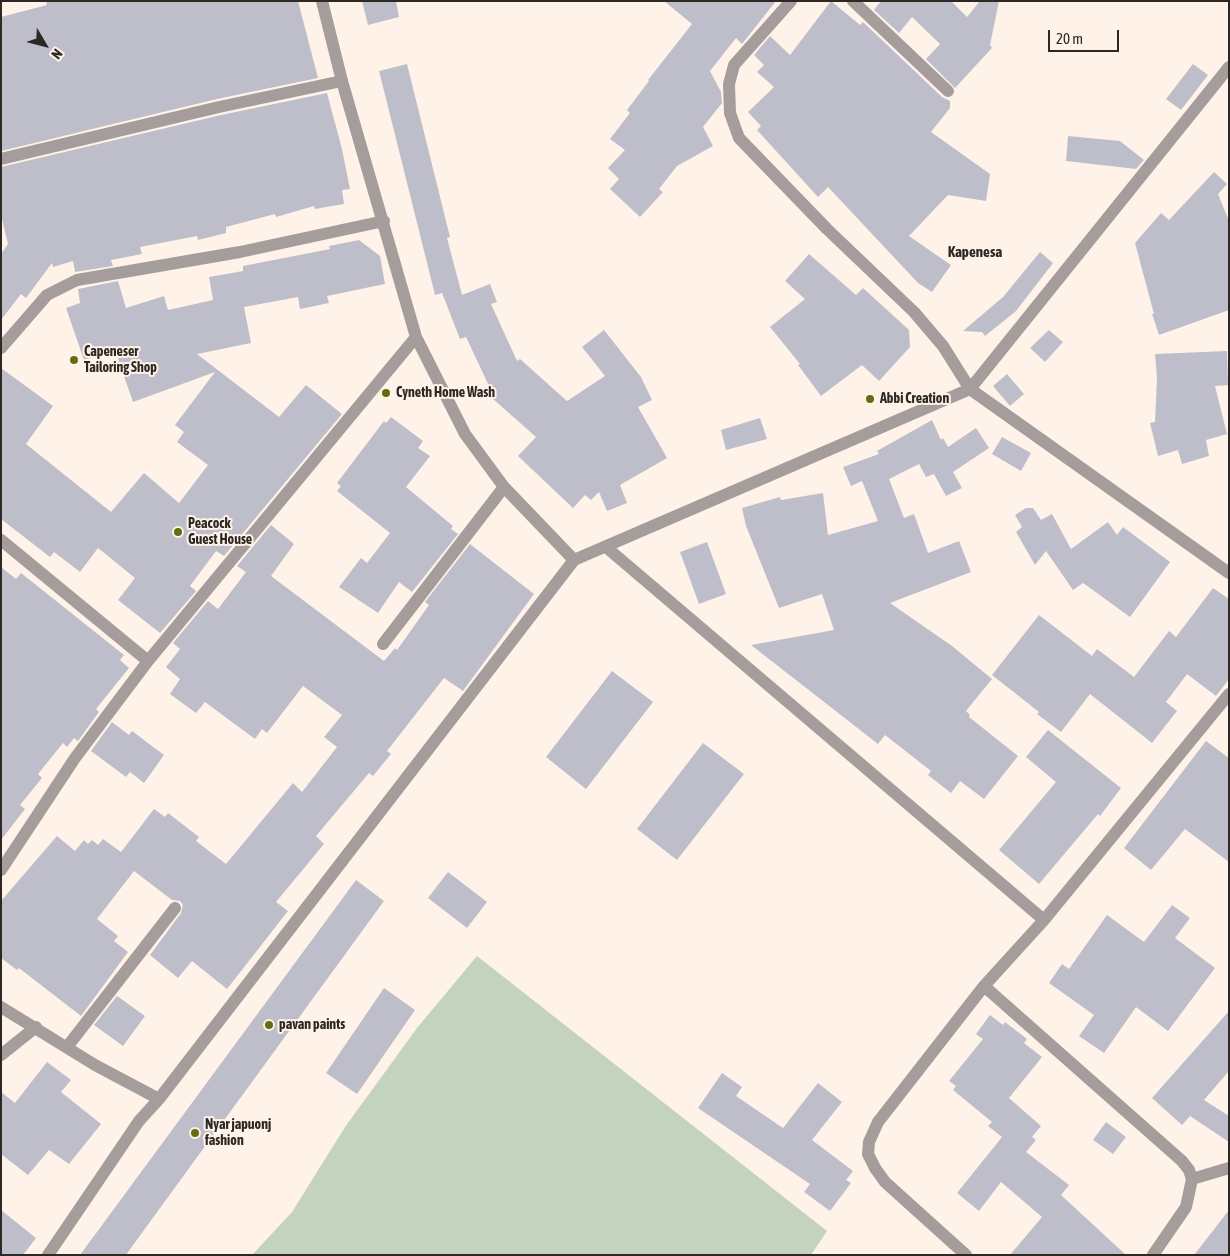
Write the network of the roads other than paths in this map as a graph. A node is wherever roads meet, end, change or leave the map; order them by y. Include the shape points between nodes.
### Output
1 (322, 1) edge
2 (791, 1) edge
3 (853, 1) edge
4 (1229, 67) edge
5 (342, 81) junction
6 (948, 91) dead end
7 (1, 159) edge
8 (384, 221) junction
9 (416, 337) junction
10 (1, 348) edge
11 (970, 389) junction
12 (504, 487) junction
13 (1, 540) edge
14 (606, 547) junction
15 (574, 560) junction
16 (1229, 573) edge
17 (383, 644) dead end
18 (148, 661) junction
19 (1229, 694) edge
20 (1, 870) edge
21 (175, 908) dead end
22 (1044, 920) junction
23 (984, 986) junction
24 (1, 1007) edge
25 (36, 1026) junction
26 (67, 1047) junction
27 (1, 1055) edge
28 (159, 1099) junction
29 (1229, 1168) edge
30 (1192, 1179) junction
31 (48, 1255) edge
32 (966, 1255) edge
33 (1152, 1255) edge

1 - 5 street
2 - 11 street via 734,65 729,84 730,113 739,138 914,312 943,346
3 - 6 street
4 - 11 street
5 - 7 street
5 - 8 street
8 - 9 street
8 - 10 street via 240,252 77,280 47,295
9 - 12 street via 465,434
9 - 18 street
11 - 14 street
11 - 16 street
12 - 15 street
12 - 17 street
13 - 18 street
14 - 15 street
14 - 22 street
15 - 28 street
18 - 20 street via 75,758
19 - 22 street
21 - 26 street
22 - 23 street
23 - 30 street via 1182,1161
23 - 32 street via 878,1122 869,1142 868,1154 885,1182
24 - 25 street
25 - 26 street
25 - 27 street
26 - 28 street
28 - 31 street via 117,1151
29 - 30 street
30 - 33 street via 1186,1207

